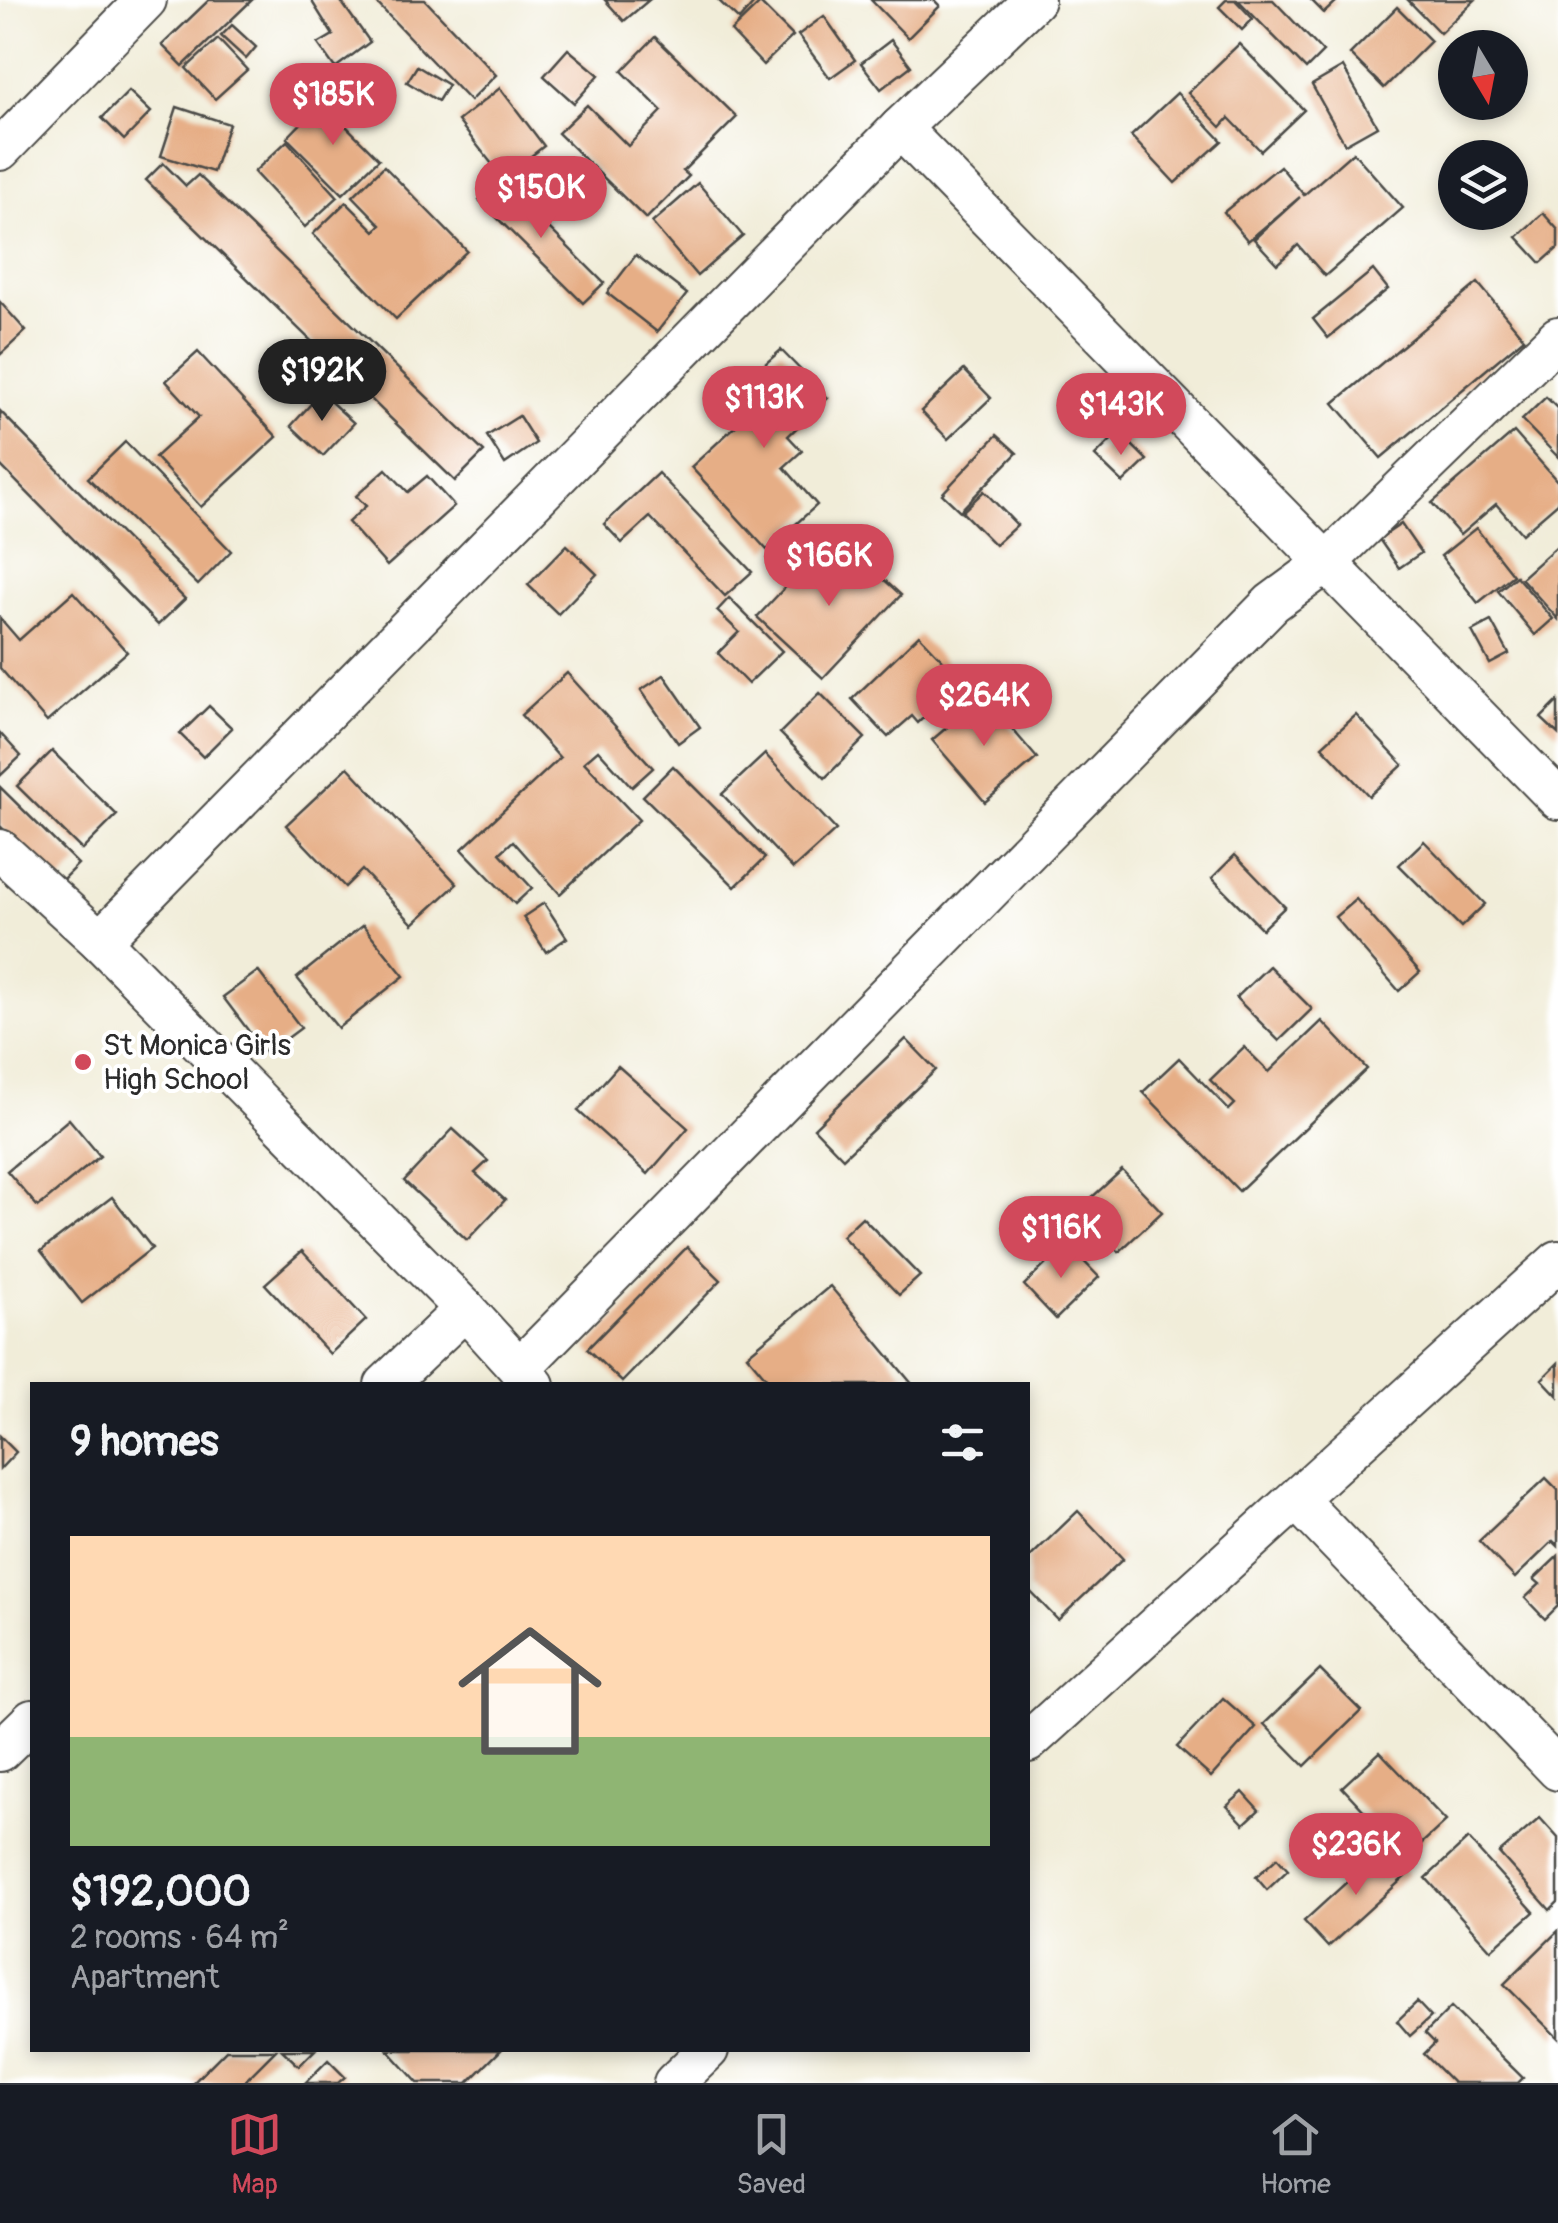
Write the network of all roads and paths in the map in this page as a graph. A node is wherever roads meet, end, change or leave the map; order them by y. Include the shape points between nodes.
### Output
1 (146, 0) edge
2 (1034, 0) edge
3 (900, 128) junction
4 (0, 150) edge
5 (1558, 336) edge
6 (1325, 564) junction
7 (1558, 799) edge
8 (0, 850) edge
9 (100, 941) junction
10 (1558, 1262) edge
11 (465, 1308) junction
12 (527, 1377) edge
13 (388, 1382) edge
14 (1297, 1500) junction
15 (30, 1722) edge
16 (1030, 1740) edge
17 (0, 1751) edge
18 (1558, 1770) edge
19 (706, 2052) edge
20 (674, 2083) edge

1 - 4 street
2 - 3 street
3 - 6 street
3 - 9 street
5 - 6 street
6 - 7 street
6 - 12 street via 1272,603
8 - 9 street
9 - 11 street
10 - 14 street
11 - 12 street
11 - 13 street
14 - 16 street
14 - 18 street
15 - 17 street
19 - 20 street

